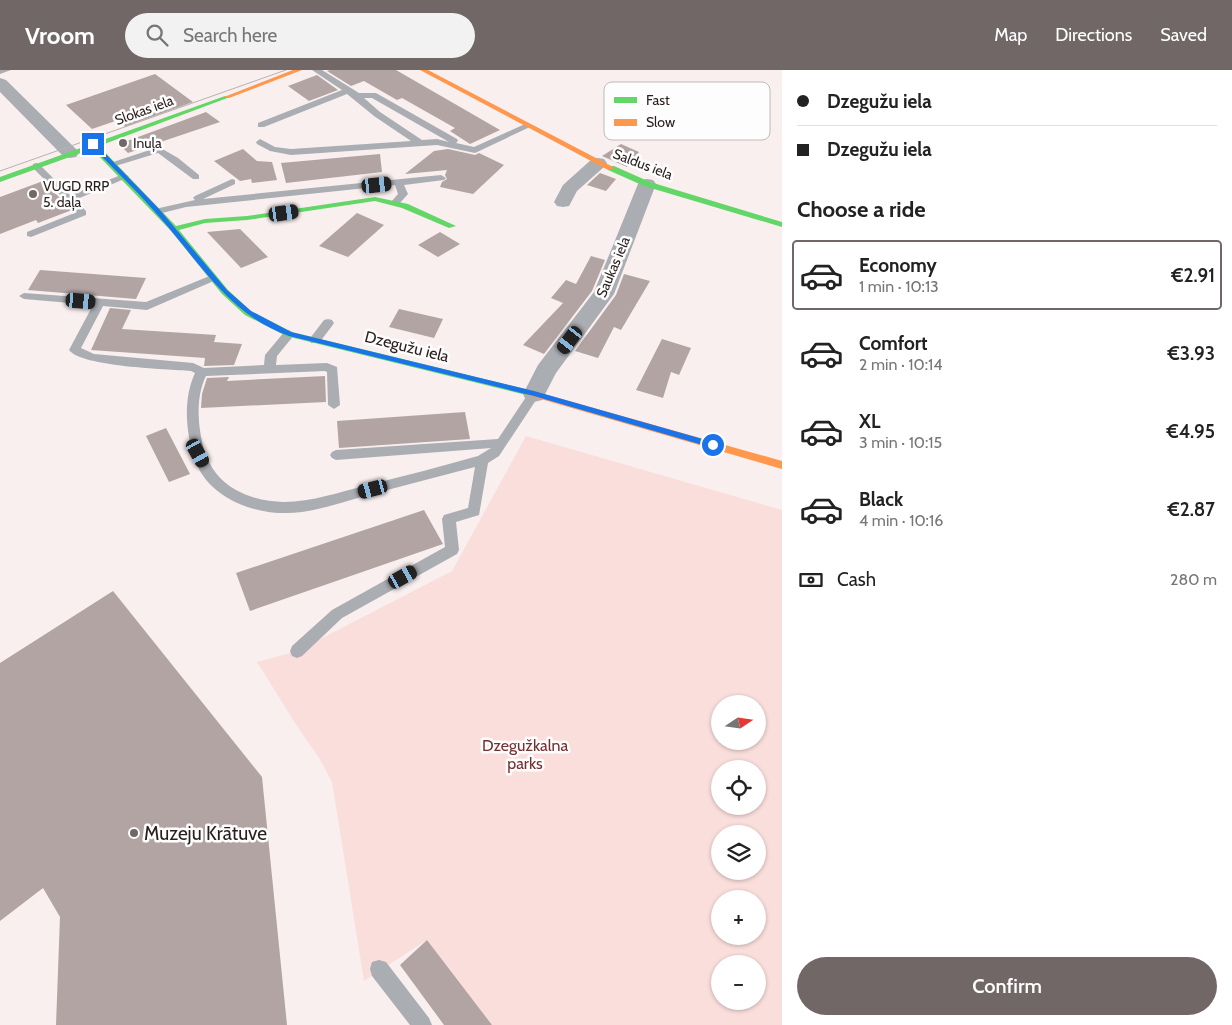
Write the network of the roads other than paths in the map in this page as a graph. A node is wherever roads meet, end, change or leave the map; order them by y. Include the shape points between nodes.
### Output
1 (7, 70) edge
2 (299, 70) edge
3 (316, 70) edge
4 (423, 70) edge
5 (0, 72) edge
6 (0, 83) edge
7 (349, 90) junction
8 (357, 96) junction
9 (261, 125) dead end
10 (528, 126) junction
11 (441, 139) junction
12 (260, 142) dead end
13 (93, 144) junction
14 (421, 144) junction
15 (70, 153) junction
16 (598, 163) junction
17 (112, 164) junction
18 (36, 166) junction
19 (196, 177) dead end
20 (124, 178) junction
21 (441, 178) dead end
22 (0, 180) edge
23 (232, 182) dead end
24 (399, 183) junction
25 (647, 184) junction
26 (223, 187) junction
27 (242, 198) junction
28 (69, 199) junction
29 (396, 202) junction
30 (563, 202) dead end
31 (186, 204) junction
32 (158, 211) junction
33 (782, 225) edge
34 (452, 226) dead end
35 (174, 229) junction
36 (31, 234) dead end
37 (212, 278) junction
38 (24, 296) dead end
39 (100, 302) junction
40 (328, 323) dead end
41 (289, 334) junction
42 (315, 340) junction
43 (270, 368) junction
44 (202, 372) junction
45 (534, 394) junction
46 (334, 405) dead end
47 (502, 443) junction
48 (336, 455) dead end
49 (482, 460) junction
50 (782, 465) edge
51 (296, 651) dead end
52 (379, 968) dead end
53 (422, 1025) edge

1 - 5 lane
2 - 13 street, Slokas iela
3 - 7 lane
4 - 10 street, Saldus iela
6 - 15 street
7 - 8 lane
7 - 9 lane
8 - 11 lane via 373,95
8 - 14 lane
10 - 11 lane via 475,150
10 - 16 street, Saldus iela
11 - 14 lane
12 - 14 lane via 273,149 297,152
13 - 15 street, Slokas iela
13 - 17 street, Dzegužu iela
15 - 18 street, Slokas iela
16 - 25 street, Saldus iela
16 - 30 street via 570,189
17 - 19 lane via 159,150
17 - 20 street, Dzegužu iela
18 - 22 street, Slokas iela
18 - 28 lane
20 - 28 lane
20 - 32 street, Dzegužu iela
21 - 24 lane
23 - 26 lane
24 - 27 lane
24 - 29 lane via 402,194
25 - 33 street, Saldus iela
25 - 45 street, Saukas iela via 604,294 546,370
26 - 27 lane
26 - 31 lane
27 - 31 lane
28 - 36 lane via 83,213
29 - 34 street
29 - 35 street via 375,199 248,218 205,221
31 - 32 lane
32 - 35 street, Dzegužu iela
35 - 37 street, Dzegužu iela
37 - 39 lane via 147,306
37 - 41 street, Dzegužu iela via 248,313
38 - 39 lane
39 - 44 lane via 75,350 92,358 193,367
40 - 42 lane
41 - 42 street, Dzegužu iela
41 - 43 lane via 271,355
42 - 45 street, Dzegužu iela
43 - 44 lane
43 - 46 lane via 333,370
44 - 49 lane via 196,382 192,414 198,453 223,490 250,504 283,508 318,503
45 - 47 lane
45 - 50 street, Dzegužu iela
47 - 48 lane
47 - 49 lane via 495,453
49 - 51 lane via 474,511 449,519 452,550 337,614
52 - 53 lane

